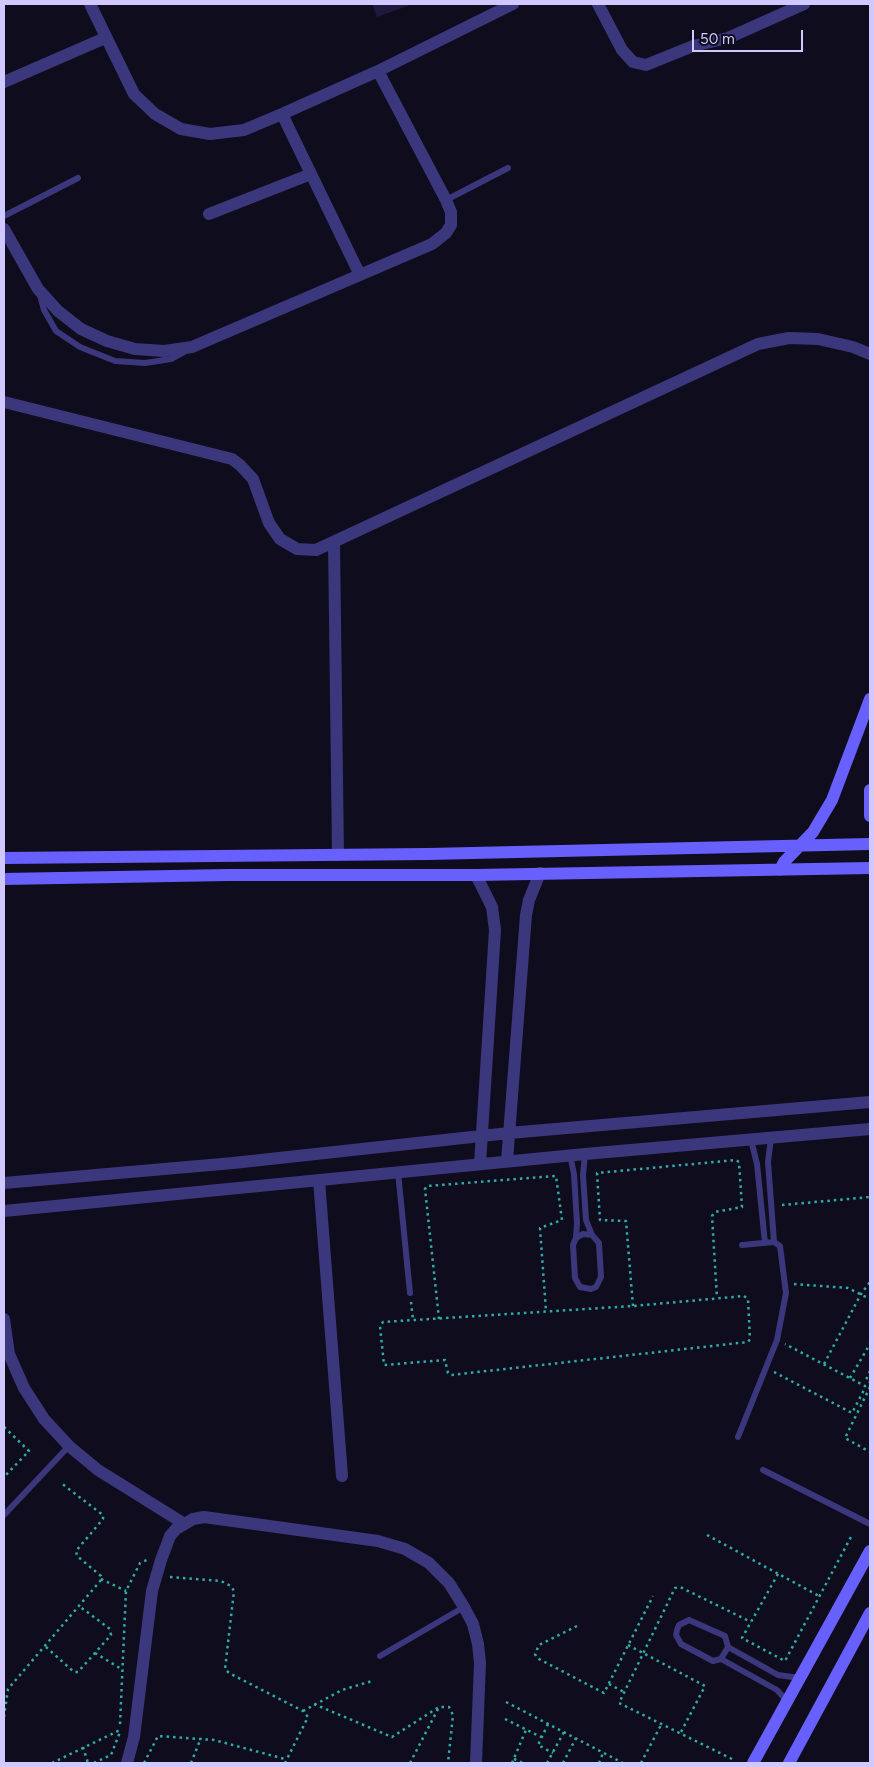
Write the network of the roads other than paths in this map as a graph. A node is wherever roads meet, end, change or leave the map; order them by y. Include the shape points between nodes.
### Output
1 (90, 4) edge
2 (513, 4) edge
3 (598, 4) edge
4 (805, 4) edge
5 (105, 38) junction
6 (378, 71) junction
7 (5, 79) edge
8 (282, 114) junction
9 (508, 168) dead end
10 (311, 174) junction
11 (78, 178) dead end
12 (446, 200) junction
13 (209, 214) dead end
14 (4, 216) edge
15 (4, 229) edge
16 (360, 275) junction
17 (870, 354) edge
18 (4, 402) edge
19 (334, 542) junction
20 (870, 699) edge
21 (870, 790) edge
22 (870, 816) edge
23 (870, 844) edge
24 (801, 846) junction
25 (428, 854) junction
26 (338, 855) junction
27 (4, 858) edge
28 (870, 868) edge
29 (780, 870) junction
30 (540, 873) junction
31 (430, 874) junction
32 (476, 875) junction
33 (4, 879) edge
34 (870, 1102) edge
35 (870, 1129) edge
36 (509, 1133) junction
37 (482, 1136) junction
38 (771, 1138) junction
39 (751, 1140) junction
40 (585, 1154) junction
41 (570, 1155) junction
42 (507, 1161) junction
43 (480, 1164) junction
44 (398, 1172) junction
45 (319, 1180) junction
46 (4, 1183) edge
47 (4, 1211) edge
48 (592, 1235) junction
49 (576, 1238) junction
50 (765, 1242) junction
51 (774, 1242) junction
52 (742, 1244) dead end
53 (410, 1294) road end
54 (4, 1319) edge
55 (738, 1437) dead end
56 (69, 1446) junction
57 (763, 1470) dead end
58 (342, 1476) dead end
59 (4, 1515) edge
60 (183, 1523) junction
61 (870, 1524) edge
62 (870, 1551) edge
63 (464, 1607) junction
64 (870, 1613) edge
65 (728, 1647) junction
66 (380, 1656) dead end
67 (721, 1659) junction
68 (801, 1678) junction
69 (788, 1702) junction
70 (127, 1763) edge
71 (476, 1763) edge
72 (753, 1763) edge
73 (788, 1763) edge

1 - 5 street
2 - 6 street
3 - 4 street via 622,50 633,62 646,65 693,46 728,38
5 - 7 street
5 - 8 street via 134,94 155,114 181,129 210,134 244,130
6 - 8 street
6 - 12 street
8 - 10 street
9 - 12 lane
10 - 13 street
10 - 16 street
11 - 14 lane
12 - 16 street via 451,212 451,225 446,233 432,244
15 - 16 street via 38,289 58,311 107,341 134,349 164,351 192,347
17 - 19 street via 818,340 790,338 758,344
18 - 19 street via 232,460 253,479 269,522 280,539 306,550 316,550
19 - 26 street
20 - 24 street via 832,800
21 - 22 street
23 - 24 street
24 - 25 street
24 - 29 street
25 - 26 street
25 - 31 street
26 - 27 street
28 - 29 street
29 - 30 street
30 - 32 street
30 - 36 street via 526,915
31 - 32 street
31 - 33 street
32 - 37 street via 492,906 495,930
34 - 36 street
35 - 38 street
36 - 37 street
36 - 42 street
37 - 43 street
37 - 46 street
38 - 39 street
38 - 51 lane via 768,1162
39 - 40 street
39 - 50 lane via 757,1164
40 - 41 street
40 - 48 lane via 586,1220
41 - 42 street
41 - 49 lane via 575,1183
42 - 43 street
43 - 44 street
44 - 45 street
44 - 53 lane
45 - 47 street
45 - 58 street
48 - 49 lane via 583,1234
48 - 49 lane via 599,1243 601,1277 591,1289 580,1287 575,1278 573,1245
50 - 51 lane
50 - 52 lane
51 - 55 lane via 782,1249 785,1308 778,1340
54 - 56 street via 9,1354 24,1388 44,1419
56 - 59 lane
56 - 60 street via 98,1470
57 - 61 lane
60 - 63 street via 204,1517 396,1546 429,1563 449,1583
60 - 70 street via 170,1536 156,1575 134,1737
62 - 68 street
63 - 66 lane
63 - 71 street via 473,1624 480,1663
64 - 73 street
65 - 67 lane
65 - 67 lane via 722,1634 694,1620 679,1625 676,1635 681,1644 713,1661
65 - 68 lane via 778,1676
67 - 69 lane via 777,1690
68 - 69 street
69 - 72 street

